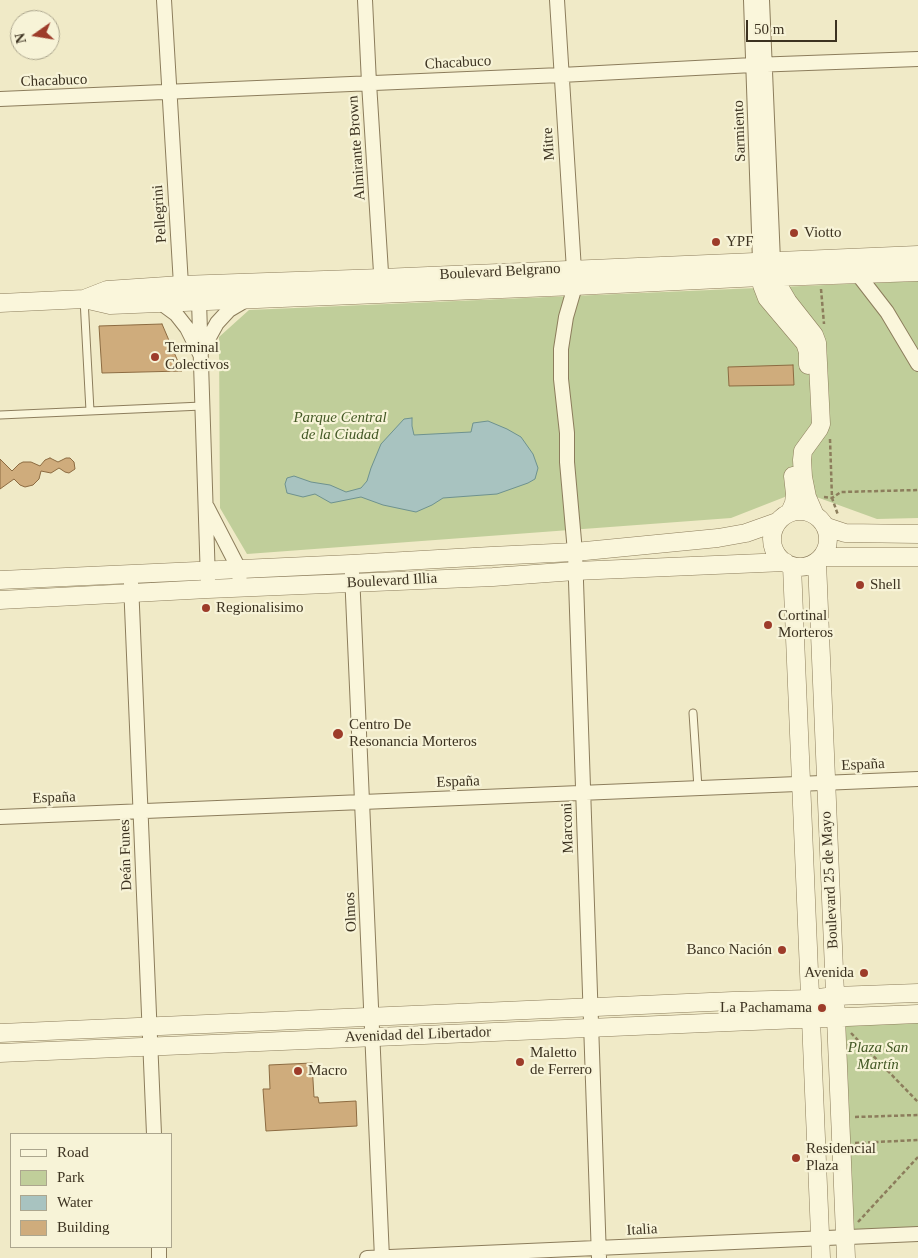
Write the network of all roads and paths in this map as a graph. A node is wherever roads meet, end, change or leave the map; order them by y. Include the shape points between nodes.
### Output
1 (164, 0) edge
2 (365, 0) edge
3 (557, 0) edge
4 (751, 0) edge
5 (762, 0) edge
6 (918, 59) edge
7 (759, 64) junction
8 (561, 75) junction
9 (369, 83) junction
10 (168, 92) junction
11 (0, 99) edge
12 (918, 255) edge
13 (846, 258) junction
14 (574, 269) junction
15 (768, 269) junction
16 (918, 272) edge
17 (858, 274) junction
18 (181, 285) junction
19 (382, 286) junction
20 (575, 286) junction
21 (84, 299) junction
22 (247, 299) junction
23 (199, 301) junction
24 (0, 303) edge
25 (161, 303) junction
26 (200, 354) junction
27 (918, 364) edge
28 (814, 387) junction
29 (564, 398) joint
30 (90, 411) junction
31 (202, 412) junction
32 (0, 415) edge
33 (918, 490) edge
34 (205, 504) junction
35 (810, 505) junction
36 (784, 517) junction
37 (827, 527) junction
38 (918, 534) edge
39 (575, 552) junction
40 (918, 557) edge
41 (820, 560) junction
42 (351, 564) junction
43 (789, 564) junction
44 (239, 569) junction
45 (208, 571) junction
46 (575, 571) junction
47 (130, 575) junction
48 (0, 580) edge
49 (352, 583) junction
50 (240, 588) junction
51 (208, 589) junction
52 (132, 594) junction
53 (0, 600) edge
54 (693, 713) dead end
55 (918, 779) edge
56 (825, 783) junction
57 (801, 784) junction
58 (698, 789) junction
59 (583, 794) junction
60 (362, 802) junction
61 (141, 811) junction
62 (0, 817) edge
63 (918, 993) edge
64 (835, 996) junction
65 (810, 999) junction
66 (590, 1007) junction
67 (918, 1014) edge
68 (372, 1016) junction
69 (836, 1018) junction
70 (811, 1019) junction
71 (150, 1026) junction
72 (591, 1028) junction
73 (0, 1032) edge
74 (372, 1037) junction
75 (150, 1046) junction
76 (0, 1053) edge
77 (918, 1102) edge
78 (918, 1115) edge
79 (840, 1117) junction
80 (154, 1133) edge
81 (918, 1140) edge
82 (841, 1144) junction
83 (918, 1157) edge
84 (918, 1234) edge
85 (845, 1237) junction
86 (820, 1238) junction
87 (599, 1253) edge
88 (367, 1258) edge
89 (382, 1258) edge
90 (821, 1258) edge
91 (846, 1258) edge

1 - 10 street, Pellegrini
2 - 9 street, Almirante Brown
3 - 8 street, Mitre
4 - 7 street, Sarmiento
5 - 7 street, Sarmiento
6 - 7 street, Chacabuco
7 - 8 street, Chacabuco
7 - 15 street, Sarmiento
8 - 9 street, Chacabuco
8 - 14 street, Mitre
9 - 10 street, Chacabuco
9 - 19 street, Almirante Brown
10 - 11 street, Chacabuco
10 - 18 street, Pellegrini
12 - 13 street, Boulevard Belgrano
13 - 15 street, Boulevard Belgrano
13 - 17 street
14 - 15 street, Boulevard Belgrano
14 - 19 street, Boulevard Belgrano
14 - 20 street, Mitre
15 - 17 street, Boulevard Belgrano
15 - 20 street, Boulevard Belgrano
15 - 28 street via 764,291 805,343
16 - 17 street, Boulevard Belgrano
17 - 27 street via 887,312
18 - 19 street, Boulevard Belgrano
18 - 21 street, Boulevard Belgrano via 107,290
18 - 23 street
19 - 20 street, Boulevard Belgrano
19 - 22 street, Boulevard Belgrano
20 - 29 street, Mitre via 561,349
21 - 24 street, Boulevard Belgrano
21 - 25 street, Boulevard Belgrano via 110,305
21 - 30 lane
22 - 23 street, Boulevard Belgrano
22 - 26 street via 228,310
23 - 25 street, Boulevard Belgrano
23 - 26 street
25 - 26 street via 187,328
26 - 31 street
28 - 35 street via 821,424 803,451 802,460
28 - 36 street, Boulevard 25 de Mayo via 808,424 791,460 794,503
29 - 39 street, Marconi
30 - 31 lane
30 - 32 lane
31 - 34 street
33 - 35 path via 841,492
34 - 44 street
34 - 45 street
35 - 36 street via 806,510
35 - 37 street
36 - 39 street, Boulevard Illia via 746,533 718,538
36 - 43 street, Boulevard 25 de Mayo via 773,530 772,539 778,556
37 - 38 street via 845,532
37 - 41 street, Boulevard 25 de Mayo via 829,543
39 - 42 street, Boulevard Illia
39 - 46 street, Marconi
40 - 41 street
41 - 43 street via 809,566
41 - 56 street, Boulevard 25 de Mayo
42 - 44 street, Boulevard Illia
42 - 49 street, Olmos
43 - 46 street, Boulevard Illia
43 - 57 street, Boulevard 25 de Mayo
44 - 45 street, Boulevard Illia
44 - 50 street
45 - 47 street, Boulevard Illia
45 - 51 street
46 - 49 street, Boulevard Illia
46 - 59 street, Marconi
47 - 48 street, Boulevard Illia
47 - 52 street, Deán Funes
49 - 50 street, Boulevard Illia
49 - 60 street, Olmos
50 - 51 street, Boulevard Illia
51 - 52 street, Boulevard Illia
52 - 53 street, Boulevard Illia
52 - 61 street, Deán Funes
54 - 58 lane
55 - 56 street, España
56 - 57 street, España
56 - 64 street, Boulevard 25 de Mayo
57 - 58 street, España
57 - 65 street, Boulevard 25 de Mayo
58 - 59 street, España
59 - 60 street, España
59 - 66 street, Marconi
60 - 61 street, España
60 - 68 street, Olmos
61 - 62 street, España
61 - 71 street, Deán Funes
63 - 64 street, Avenidad del Libertador
64 - 65 street, Avenidad del Libertador
64 - 69 street, Boulevard 25 de Mayo
65 - 66 street, Avenidad del Libertador
65 - 70 street, Boulevard 25 de Mayo
66 - 68 street, Avenidad del Libertador
66 - 72 street, Marconi
67 - 69 street, Avenidad del Libertador
68 - 71 street, Avenidad del Libertador
68 - 74 street, Olmos
69 - 70 street, Avenidad del Libertador
69 - 77 path
69 - 79 street, Boulevard 25 de Mayo
70 - 72 street, Avenidad del Libertador
70 - 86 street, Boulevard 25 de Mayo
71 - 73 street, Avenidad del Libertador
71 - 75 street, Deán Funes
72 - 74 street, Avenidad del Libertador
72 - 87 street, Marconi
74 - 75 street, Avenidad del Libertador
74 - 89 street, Olmos
75 - 76 street, Avenidad del Libertador
75 - 80 street, Deán Funes
78 - 79 path
79 - 82 street, Boulevard 25 de Mayo
81 - 82 path
82 - 85 street, Boulevard 25 de Mayo
83 - 85 path
84 - 85 street, Italia
85 - 86 street, Italia
85 - 91 street, Boulevard 25 de Mayo
86 - 87 street, Italia
86 - 90 street, Boulevard 25 de Mayo
87 - 89 street, Italia
88 - 89 street, Italia

